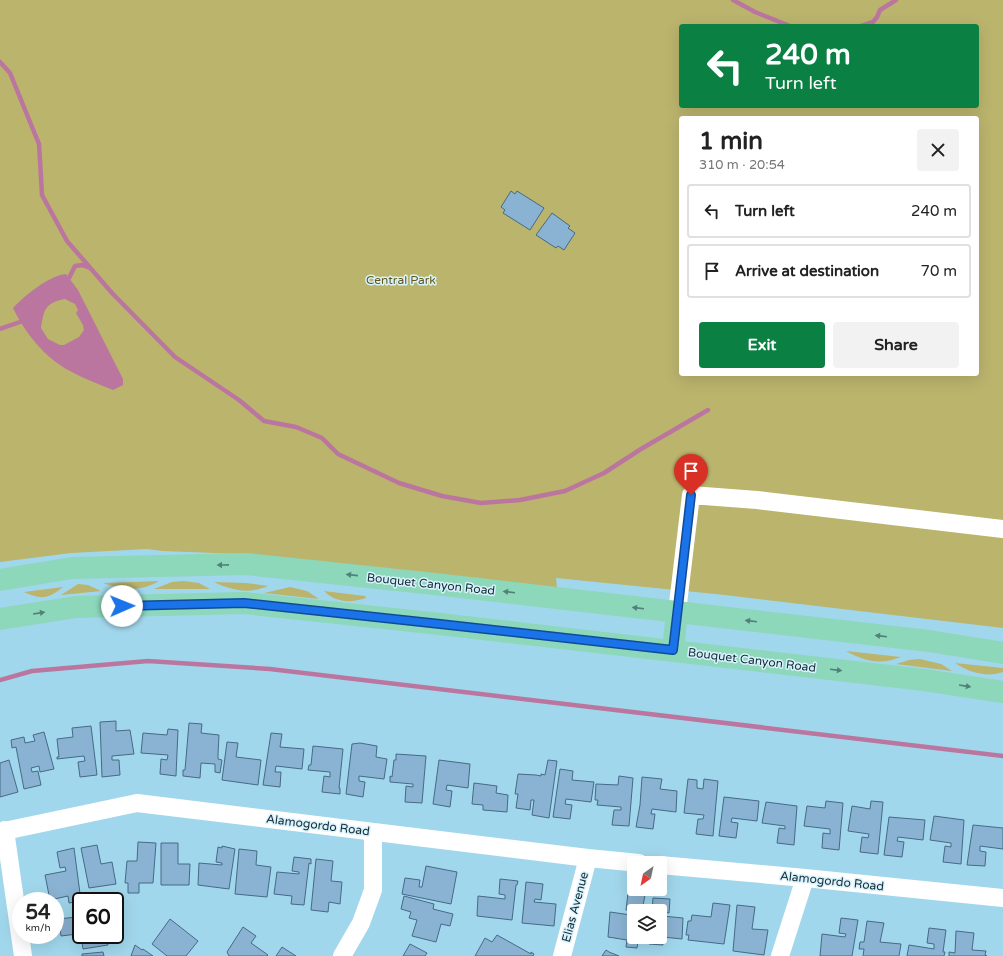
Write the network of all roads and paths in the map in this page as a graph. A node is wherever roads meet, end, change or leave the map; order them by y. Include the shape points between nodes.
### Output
1 (1003, 529) edge
2 (0, 580) edge
3 (677, 612) junction
4 (0, 619) edge
5 (673, 650) junction
6 (1003, 653) edge
7 (1003, 692) edge
8 (3, 831) edge
9 (373, 832) junction
10 (588, 858) junction
11 (627, 862) edge
12 (667, 866) edge
13 (805, 878) junction
14 (1003, 898) edge
15 (23, 956) edge
16 (342, 956) edge
17 (562, 956) edge
18 (780, 956) edge

1 - 3 street via 757,500 691,495
3 -> 2 main road, Bouquet Canyon Road via 246,564 72,568
3 - 5 main road
6 -> 3 main road, Bouquet Canyon Road via 929,641
4 -> 5 main road, Bouquet Canyon Road via 76,607 244,603
5 -> 7 main road, Bouquet Canyon Road
8 - 9 street, Alamogordo Road via 137,803
8 - 15 street
9 - 10 street, Alamogordo Road
9 - 16 street via 373,890 362,923
10 - 11 street, Alamogordo Road
10 - 17 street, Elias Avenue
12 - 13 street, Alamogordo Road
13 - 14 street, Alamogordo Road
13 - 18 street

